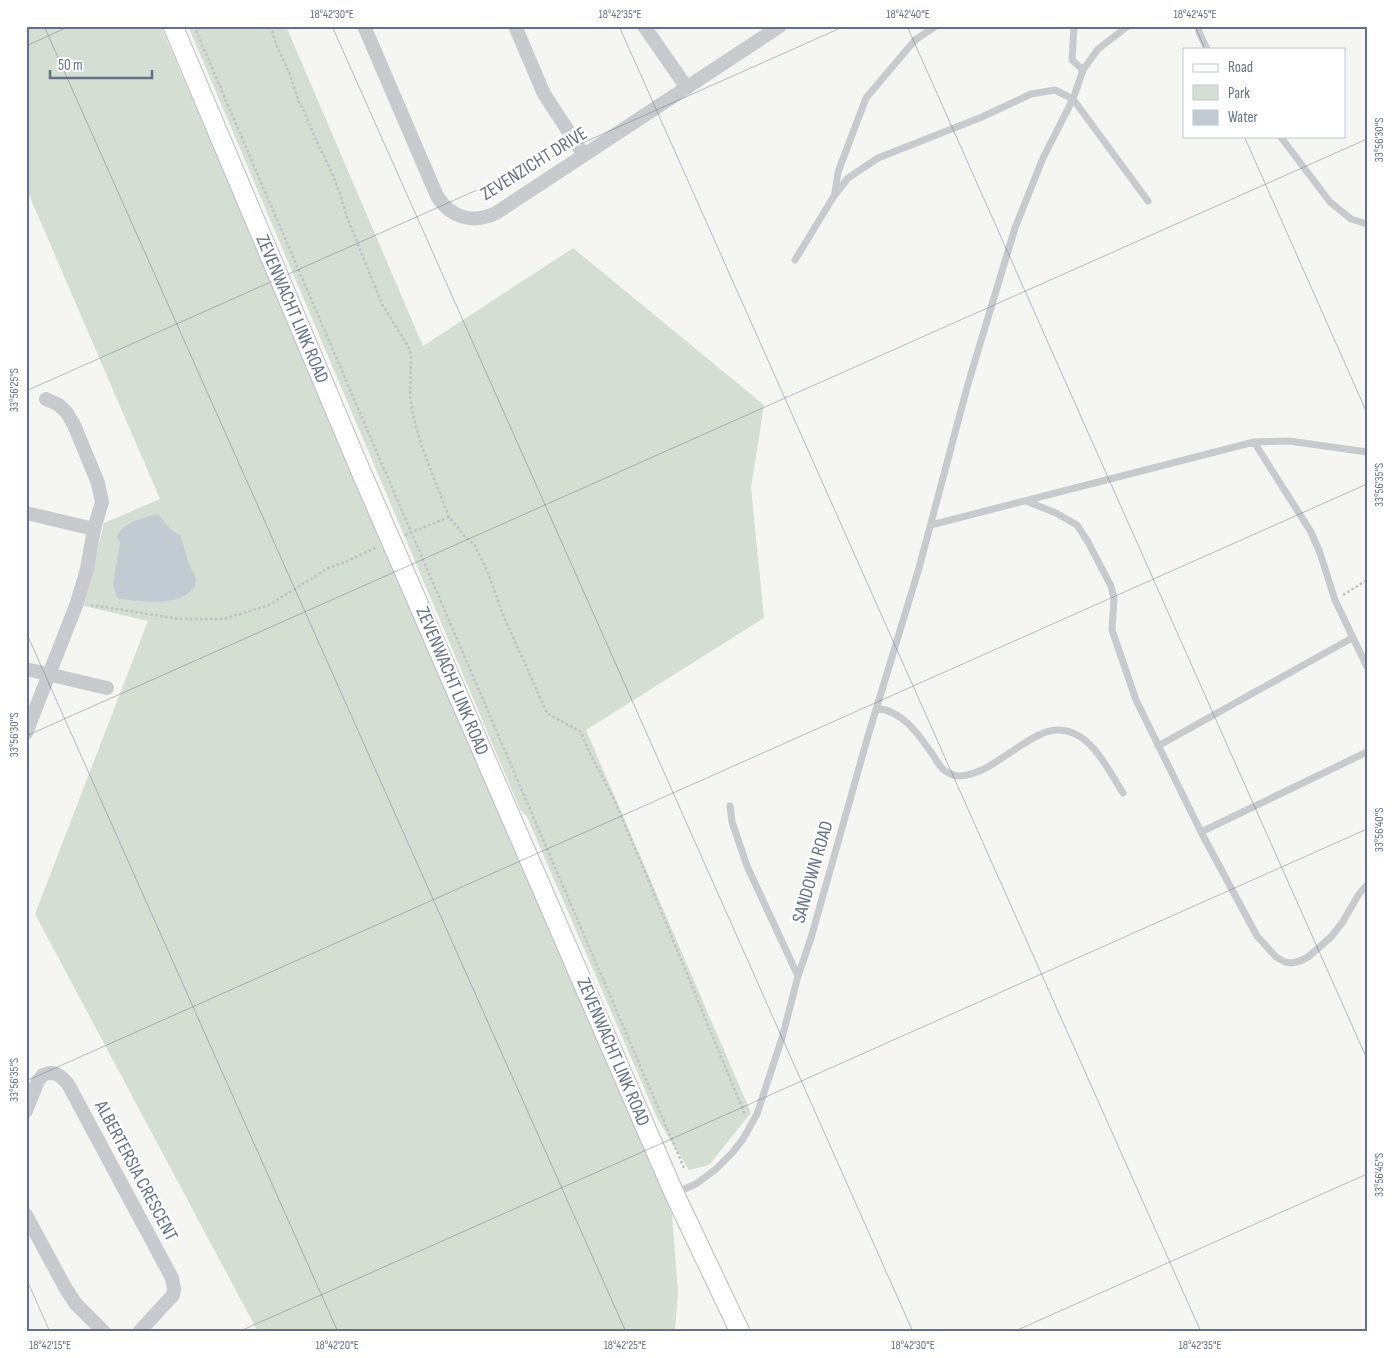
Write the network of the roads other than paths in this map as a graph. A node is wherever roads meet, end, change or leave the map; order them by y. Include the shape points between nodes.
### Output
1 (173, 26) edge
2 (364, 26) edge
3 (515, 26) edge
4 (644, 26) edge
5 (780, 26) edge
6 (936, 26) edge
7 (1074, 26) edge
8 (1128, 26) edge
9 (1198, 26) edge
10 (1207, 48) edge
11 (1083, 70) junction
12 (687, 88) junction
13 (1072, 99) junction
14 (1282, 138) edge
15 (584, 156) junction
16 (834, 196) junction
17 (1148, 201) dead end
18 (1367, 224) edge
19 (795, 260) dead end
20 (46, 398) dead end
21 (1254, 442) junction
22 (1367, 452) edge
23 (1026, 501) junction
24 (26, 514) edge
25 (931, 525) junction
26 (94, 529) junction
27 (1352, 638) junction
28 (1367, 667) edge
29 (26, 669) edge
30 (48, 674) junction
31 (107, 688) dead end
32 (877, 708) junction
33 (26, 733) edge
34 (1158, 746) junction
35 (1367, 752) edge
36 (1123, 793) dead end
37 (730, 806) dead end
38 (1201, 832) junction
39 (1367, 886) edge
40 (798, 976) junction
41 (26, 1111) edge
42 (674, 1193) junction
43 (26, 1215) edge
44 (104, 1332) edge
45 (139, 1332) edge
46 (740, 1332) edge

1 - 42 street, ZEVENWACHT LINK ROAD via 391,541
2 - 15 street, ZEVENZICHT DRIVE via 437,196 454,214 470,219 488,217
3 - 15 street via 544,94
4 - 12 street
5 - 12 street, ZEVENZICHT DRIVE
6 - 16 lane via 915,40 866,98 838,172
7 - 11 lane via 1072,60
8 - 11 lane, SANDOWN ROAD via 1098,49
9 - 10 lane
11 - 13 lane, SANDOWN ROAD
12 - 15 street, ZEVENZICHT DRIVE
13 - 16 lane via 1055,90 1031,94 878,158 848,178
13 - 17 lane
13 - 25 lane, SANDOWN ROAD via 1043,158 1015,228 968,384
14 - 18 lane via 1330,202 1351,219
16 - 19 lane
20 - 26 street via 67,413 98,483 102,502
21 - 22 lane via 1289,441
21 - 23 lane
21 - 27 lane via 1311,532
23 - 25 lane
23 - 34 lane via 1077,525 1088,542 1111,586 1114,598 1112,630 1117,648 1136,700
24 - 26 street
25 - 32 lane, SANDOWN ROAD
26 - 30 street via 77,603
27 - 28 lane
27 - 34 lane
29 - 30 street
30 - 31 street
30 - 33 street
32 - 36 lane via 888,709 906,721 943,769 952,775 966,776 978,772 1040,735 1064,730 1090,744
32 - 40 lane, SANDOWN ROAD
34 - 38 lane
35 - 38 lane
37 - 40 lane via 732,822 748,866
38 - 39 lane via 1257,936 1276,958 1285,962 1292,964 1308,957 1331,937
40 - 42 lane, SANDOWN ROAD via 782,1038 751,1125 732,1153 716,1169 696,1184
41 - 45 street, ALBERTERSIA CRESCENT via 43,1075 55,1073 61,1076 172,1278 172,1295
42 - 46 street, ZEVENWACHT LINK ROAD
43 - 44 street via 66,1289

